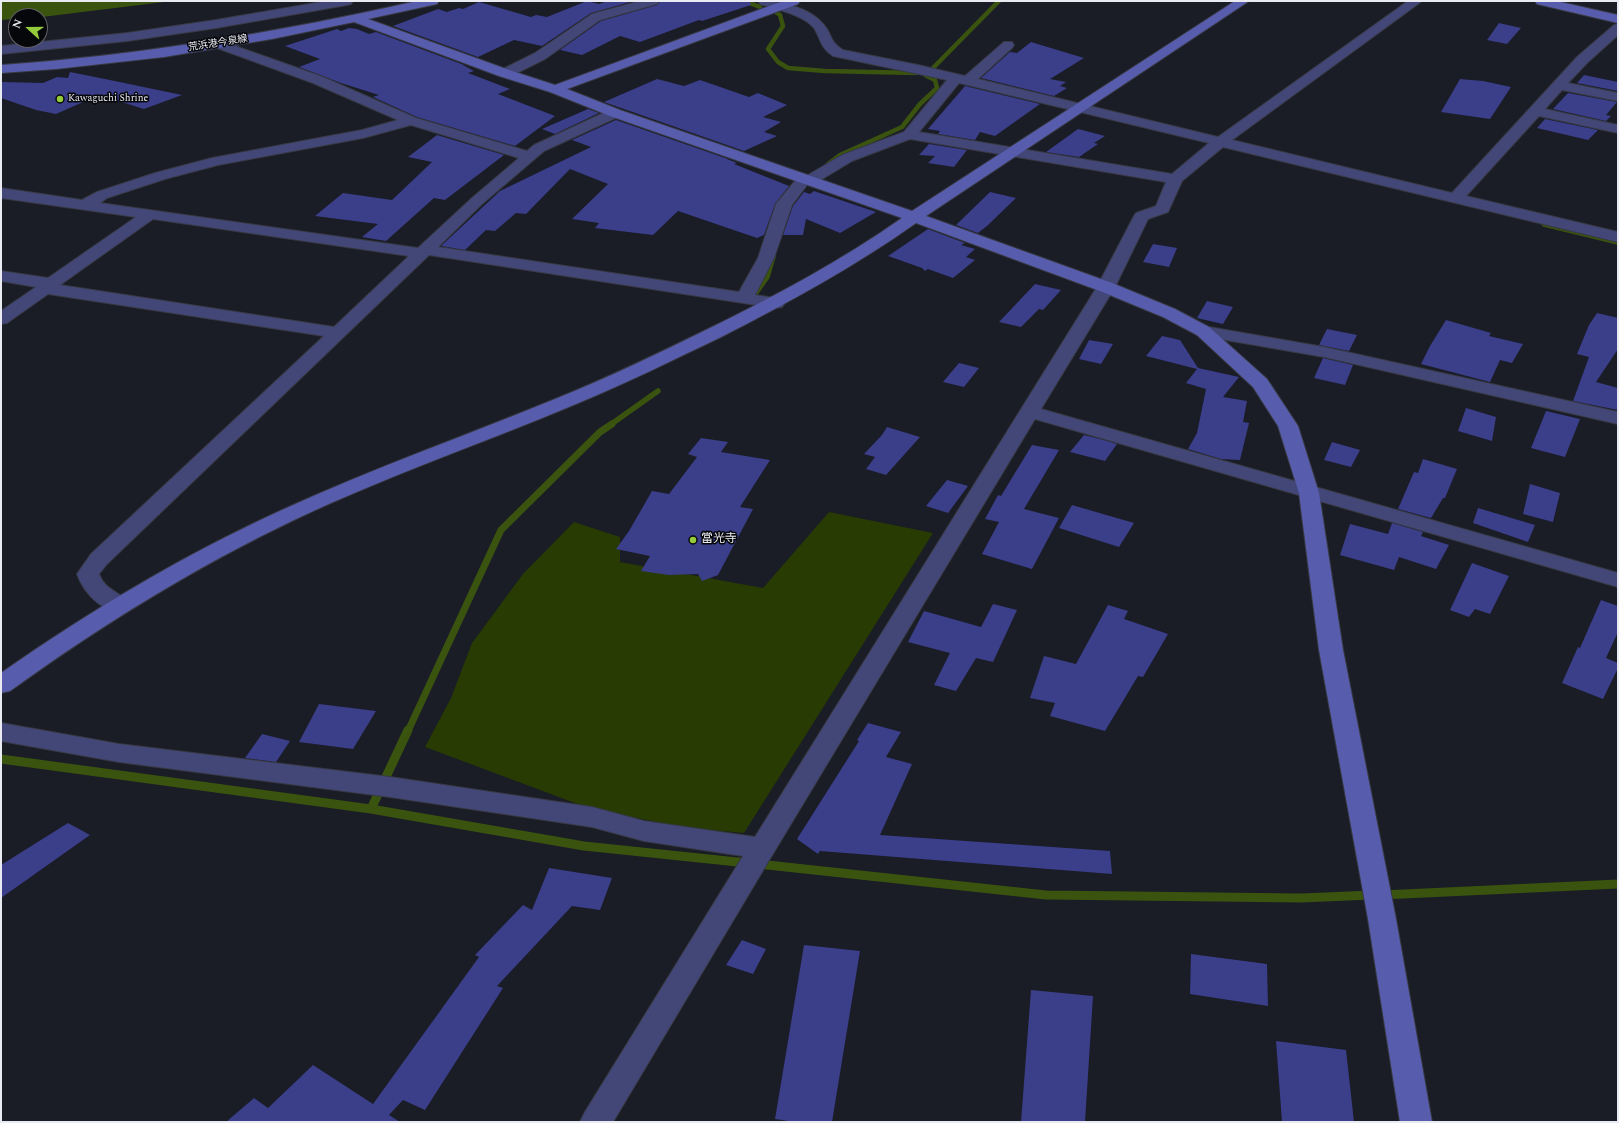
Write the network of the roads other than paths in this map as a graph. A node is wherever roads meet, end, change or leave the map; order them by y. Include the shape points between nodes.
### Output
1 (347, 1) edge
2 (433, 1) edge
3 (653, 1) edge
4 (764, 1) edge
5 (794, 1) edge
6 (1243, 1) edge
7 (1416, 1) edge
8 (1541, 1) edge
9 (780, 6) junction
10 (356, 19) junction
11 (1618, 19) edge
12 (1618, 28) edge
13 (221, 45) junction
14 (1008, 45) dead end
15 (1, 50) edge
16 (1, 70) edge
17 (506, 73) junction
18 (962, 80) junction
19 (1560, 85) junction
20 (555, 89) junction
21 (1618, 97) edge
22 (1079, 108) junction
23 (1536, 111) junction
24 (615, 113) junction
25 (411, 121) junction
26 (1618, 129) edge
27 (909, 135) junction
28 (1221, 141) junction
29 (1014, 152) junction
30 (528, 156) junction
31 (1175, 179) junction
32 (807, 180) junction
33 (1, 193) edge
34 (1456, 198) junction
35 (84, 205) junction
36 (149, 215) junction
37 (914, 217) junction
38 (1618, 237) edge
39 (424, 251) junction
40 (1, 276) edge
41 (48, 286) junction
42 (1106, 287) junction
43 (746, 294) junction
44 (776, 303) junction
45 (1, 319) edge
46 (1203, 331) junction
47 (338, 333) junction
48 (1030, 412) junction
49 (1618, 418) edge
50 (1309, 493) junction
51 (1617, 575) edge
52 (119, 605) junction
53 (1, 685) edge
54 (1, 732) edge
55 (756, 860) junction
56 (596, 1122) edge
57 (1416, 1122) edge

1 - 15 street via 127,37
2 - 10 street, 荒浜港今泉線
3 - 17 street via 596,17 540,56
4 - 9 street
5 - 9 street
6 - 22 street
7 - 28 street
8 - 11 street
9 - 18 street via 813,20 829,47 838,53
9 - 20 street
10 - 13 street, 荒浜港今泉線
10 - 17 street
12 - 19 street via 1582,60
13 - 16 street, 荒浜港今泉線 via 118,59
13 - 25 street via 318,80
14 - 18 street
17 - 20 street
18 - 22 street
18 - 27 street
19 - 21 street
19 - 23 street
20 - 24 street
22 - 28 street
22 - 29 street
23 - 26 street
23 - 34 street
24 - 30 street via 539,148
24 - 32 street
25 - 30 street
25 - 35 street via 363,134 210,162 102,195
27 - 29 street
27 - 32 street via 847,158
28 - 31 street
28 - 34 street
29 - 31 street
29 - 37 street
30 - 39 street
31 - 42 street via 1162,209 1142,216
32 - 37 street
32 - 43 street via 784,204 766,258
33 - 35 street
34 - 38 street
35 - 36 street
36 - 39 street
36 - 41 street
37 - 42 street
37 - 44 street via 882,240
39 - 43 street
39 - 47 street
40 - 41 street
41 - 45 street
41 - 47 street
42 - 46 street via 1169,313
42 - 48 street
43 - 44 street
44 - 52 street via 570,400 289,515
46 - 49 street via 1324,352
46 - 50 street via 1260,383 1288,426
47 - 52 street via 99,559 88,574 91,585
48 - 50 street
48 - 55 street
50 - 51 street
50 - 57 street via 1332,650 1382,919
52 - 53 street
54 - 55 street via 119,753 390,787 592,817
55 - 56 street

